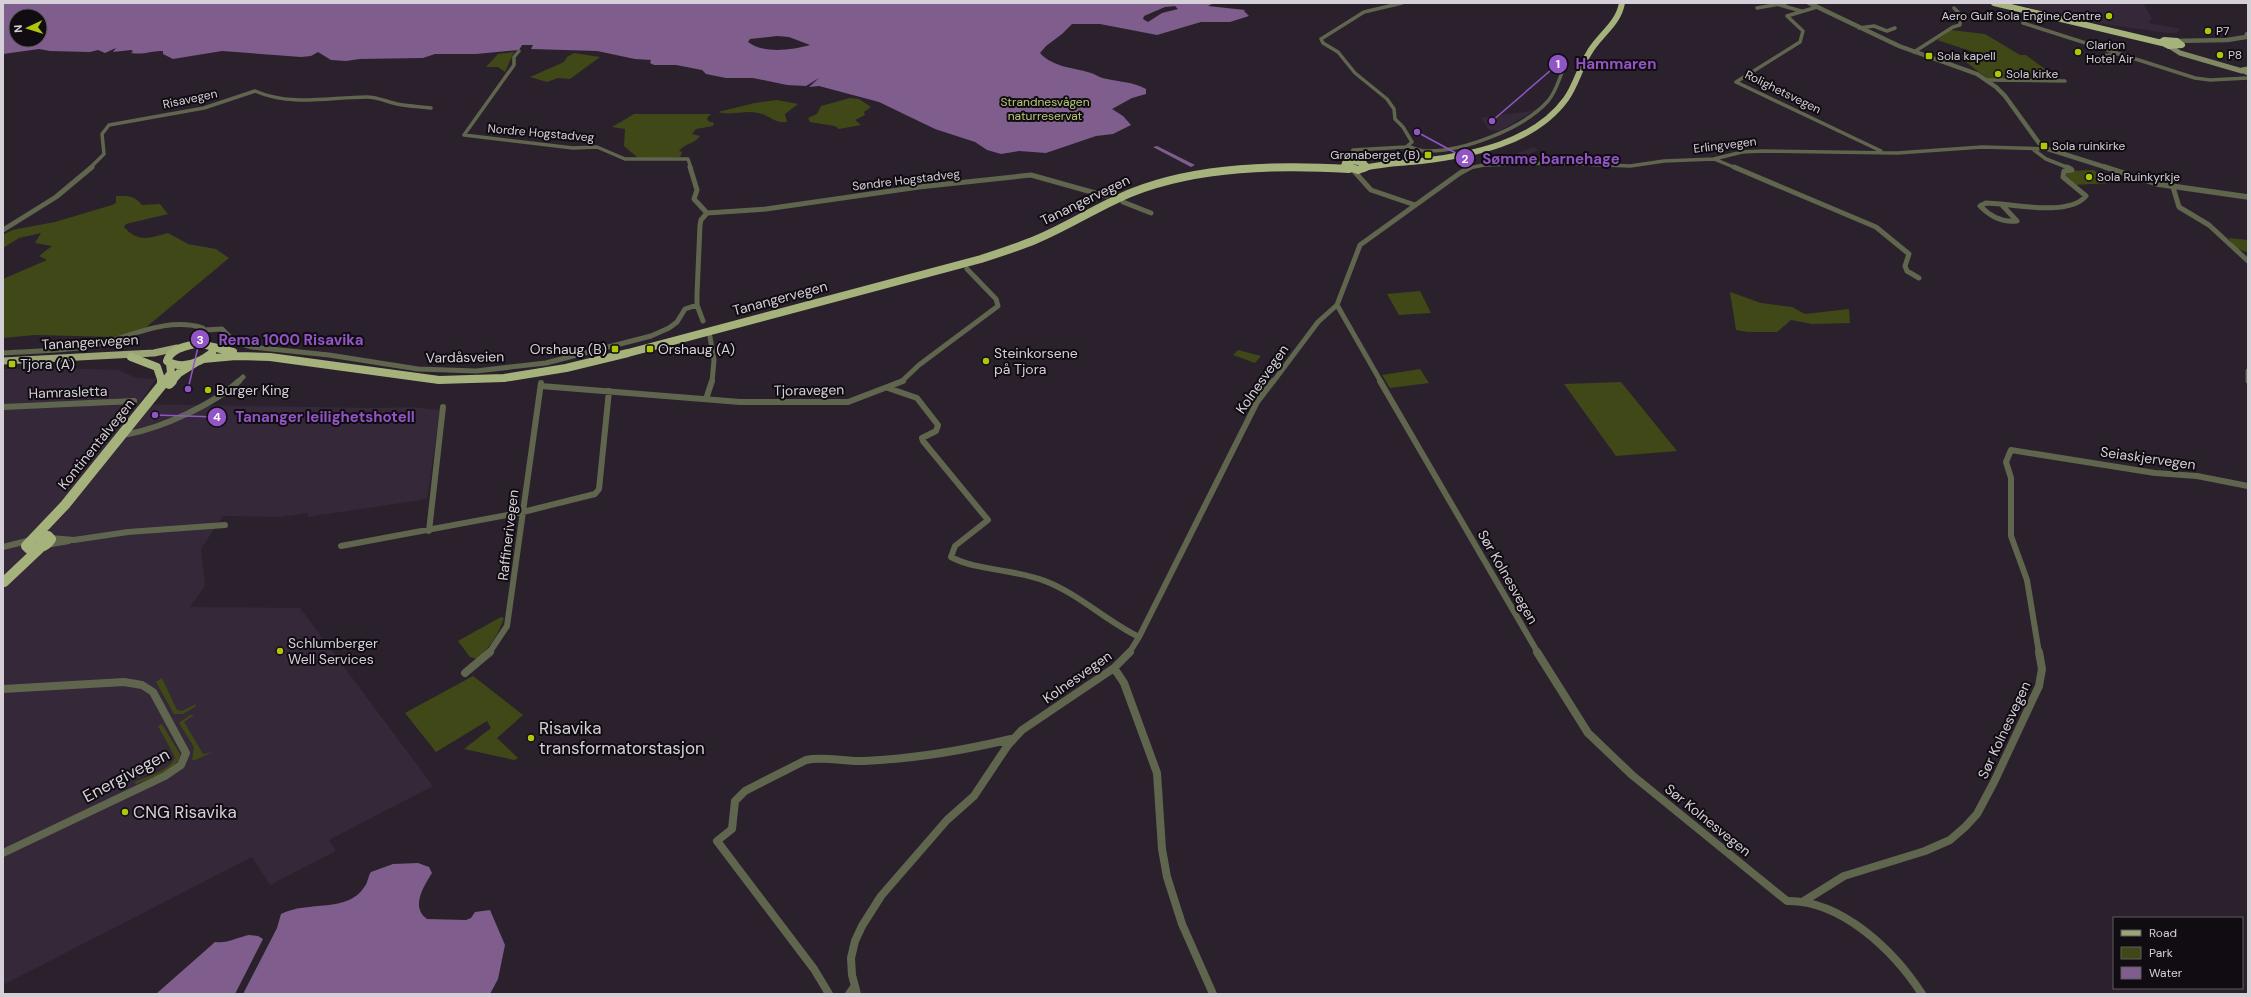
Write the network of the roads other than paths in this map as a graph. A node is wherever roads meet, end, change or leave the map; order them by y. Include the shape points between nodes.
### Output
1 (1402, 3) edge
2 (1618, 3) edge
3 (1622, 3) edge
4 (1786, 3) edge
5 (1809, 3) edge
6 (1994, 3) edge
7 (1999, 3) edge
8 (1780, 4) junction
9 (1817, 7) junction
10 (1757, 8) dead end
11 (1954, 8) dead end
12 (1801, 11) junction
13 (2023, 23) dead end
14 (1859, 28) junction
15 (1895, 28) dead end
16 (2248, 35) edge
17 (2163, 42) junction
18 (2170, 43) junction
19 (2180, 46) junction
20 (519, 51) dead end
21 (1914, 52) junction
22 (2122, 54) junction
23 (2106, 55) dead end
24 (2185, 55) junction
25 (1566, 63) dead end
26 (2246, 73) edge
27 (1986, 80) junction
28 (2065, 82) dead end
29 (431, 108) dead end
30 (1408, 146) junction
31 (2034, 150) junction
32 (2048, 150) junction
33 (1883, 152) junction
34 (1350, 153) junction
35 (1714, 159) junction
36 (1349, 166) junction
37 (1361, 167) junction
38 (2173, 187) junction
39 (1106, 196) dead end
40 (2248, 197) edge
41 (1123, 202) dead end
42 (1415, 204) junction
43 (2001, 204) junction
44 (707, 213) junction
45 (1151, 213) dead end
46 (3, 230) edge
47 (2248, 261) edge
48 (967, 269) dead end
49 (1919, 278) dead end
50 (697, 305) junction
51 (1337, 305) junction
52 (703, 321) dead end
53 (205, 332) junction
54 (710, 337) dead end
55 (190, 344) junction
56 (210, 345) junction
57 (177, 348) junction
58 (3, 353) edge
59 (131, 357) junction
60 (237, 357) junction
61 (199, 361) junction
62 (3, 362) edge
63 (169, 362) junction
64 (2248, 371) edge
65 (243, 377) dead end
66 (2248, 381) edge
67 (166, 383) junction
68 (541, 385) joint
69 (888, 388) junction
70 (609, 391) junction
71 (706, 399) junction
72 (134, 401) dead end
73 (3, 407) edge
74 (443, 407) dead end
75 (128, 434) junction
76 (2045, 454) joint
77 (2248, 486) edge
78 (523, 512) junction
79 (225, 524) dead end
80 (429, 531) junction
81 (38, 543) junction
82 (342, 546) dead end
83 (3, 548) edge
84 (4, 583) edge
85 (1139, 636) junction
86 (1114, 668) junction
87 (465, 673) dead end
88 (3, 689) edge
89 (1012, 740) junction
90 (3, 853) edge
91 (1804, 901) junction
92 (854, 992) edge
93 (829, 994) edge
94 (1213, 994) edge
95 (1922, 994) edge

1 - 30 street via 1364,12 1321,41 1338,52 1356,73 1387,99 1394,109 1395,119 1411,139 1412,144
2 - 37 highway via 1611,22 1584,51 1562,97 1529,126 1497,142
3 - 37 highway via 1621,12 1615,23 1589,52 1567,98 1556,111 1538,125 1510,140 1475,151
4 - 8 street
5 - 9 street
6 - 17 highway
7 - 17 highway
8 - 10 street
8 - 12 street
9 - 12 street, Rolighetsvegen
9 - 14 street
11 - 21 street via 1960,14 1960,25
12 - 33 street, Rolighetsvegen via 1786,16 1803,31 1800,42 1736,82
13 - 22 street
14 - 15 street via 1874,26 1887,31
14 - 21 street
16 - 18 street via 2234,40
16 - 19 street via 2230,41 2198,41
17 - 18 highway
18 - 19 highway
18 - 24 main road
19 - 24 main road via 2176,49
20 - 44 street, Nordre Hogstadveg via 514,57 514,64 464,135 574,148 597,147 625,159 688,159 697,190 694,199
21 - 27 street
22 - 23 street
22 - 26 street via 2198,78
24 - 26 main road
25 - 30 street via 1547,102 1535,113 1504,131 1476,141 1434,150
27 - 28 street
27 - 32 street via 2006,96 2033,138
29 - 46 street, Risavegen via 372,98 297,100 268,96 255,91 204,108 109,125 103,131 101,142 104,154 98,162 56,197
30 - 34 street via 1361,148
31 - 32 street, Erlingvegen
31 - 33 street, Erlingvegen via 1982,147 1903,153
31 - 43 street via 2046,159 2072,170 2064,171 2063,177 2084,193 2086,198 2079,203 2054,207
32 - 38 street via 2142,180
33 - 35 street, Erlingvegen via 1763,151 1742,152
34 - 36 street
34 - 37 street
35 - 42 street, Erlingvegen via 1664,161 1630,166 1554,163 1474,166 1464,170
35 - 49 street via 1876,227 1906,250 1909,254 1905,266 1907,271
36 - 37 highway
36 - 56 highway, Tanangervegen via 1227,168 1168,177 1128,190 1029,238 971,258 590,358 528,370 470,376 428,375 316,358 227,351
36 - 60 highway, Tanangervegen via 1233,170 1170,180 1133,192 1035,240 981,259 612,357 529,374 477,380 429,379 313,363
37 - 42 street via 1365,186 1370,190
38 - 40 street
38 - 47 street via 2179,207 2209,225
39 - 44 street, Søndre Hogstadveg via 1031,175 919,187 766,209
41 - 45 street
42 - 51 street via 1360,245
43 - 43 street via 2003,206 2017,221 2004,221 1980,206 1986,203
44 - 50 street via 700,225
48 - 69 street, Tjoravegen via 996,299 998,306 919,365 908,378
50 - 52 street
50 - 53 street, Vardåsveien via 685,309 677,322 669,328 651,336 557,361 484,371 424,370 328,355 252,347 235,342 225,331
51 - 85 street, Kolnesvegen via 1318,322 1257,402
51 - 91 street, Sør Kolnesvegen via 1519,623 1588,733 1632,775 1787,901
53 - 55 street
53 - 56 street
53 - 58 street via 196,325 177,324 86,347
54 - 71 street via 714,349 712,380
55 - 56 highway, Tanangervegen
55 - 57 highway, Tanangervegen
56 - 61 highway via 212,353
57 - 62 main road, Tanangervegen via 154,353
57 - 63 highway, Kontinentalvegen via 168,355
59 - 62 main road, Tanangervegen
59 - 63 main road, Tanangervegen via 154,357
59 - 67 highway via 157,366
60 - 61 highway, Tanangervegen
60 - 67 highway via 195,368
61 - 63 highway, Tanangervegen via 181,365
61 - 67 highway, Kontinentalvegen
63 - 67 highway, Kontinentalvegen via 170,373
64 - 66 street
65 - 75 street, Kontinentalvegen via 225,394 150,430
67 - 75 highway, Kontinentalvegen
67 - 81 highway, Kontinentalvegen via 65,505
68 - 70 street, Tjoravegen
68 - 78 street, Raffinerivegen
69 - 71 street, Tjoravegen via 837,404
69 - 85 street via 917,398 938,425 936,431 922,438 923,441 988,520 955,546 951,557 963,562 1032,576 1052,584 1074,595 1124,630
70 - 71 street, Tjoravegen
70 - 78 street via 599,491
72 - 73 street, Hamrasletta
74 - 80 street
75 - 81 highway, Kontinentalvegen
76 - 77 street, Seiaskjervegen
76 - 91 street, Sør Kolnesvegen via 2014,449 2011,450 2006,462 2011,478 2011,536 2028,580 2042,678 1977,814 1950,840 1925,851 1844,876
78 - 80 street
78 - 87 street, Raffinerivegen via 507,626 490,652
79 - 81 street
80 - 82 street
81 - 83 street
81 - 83 street
81 - 84 highway, Kontinentalvegen
85 - 86 street, Kolnesvegen via 1127,656
86 - 89 street, Kolnesvegen via 1022,730
86 - 94 street via 1124,683 1157,773 1164,859 1170,890 1183,929
88 - 90 street, Energivegen via 124,682 142,684 153,692 186,748 187,755 182,763 165,776
89 - 92 street, Kolnesvegen via 973,797 947,820 873,906 862,923 851,958
89 - 93 street via 972,748 862,761 817,758 806,760 745,791 735,801 733,829 717,841 814,969
91 - 95 street, Sør Kolnesvegen via 1841,916 1860,929 1900,966

